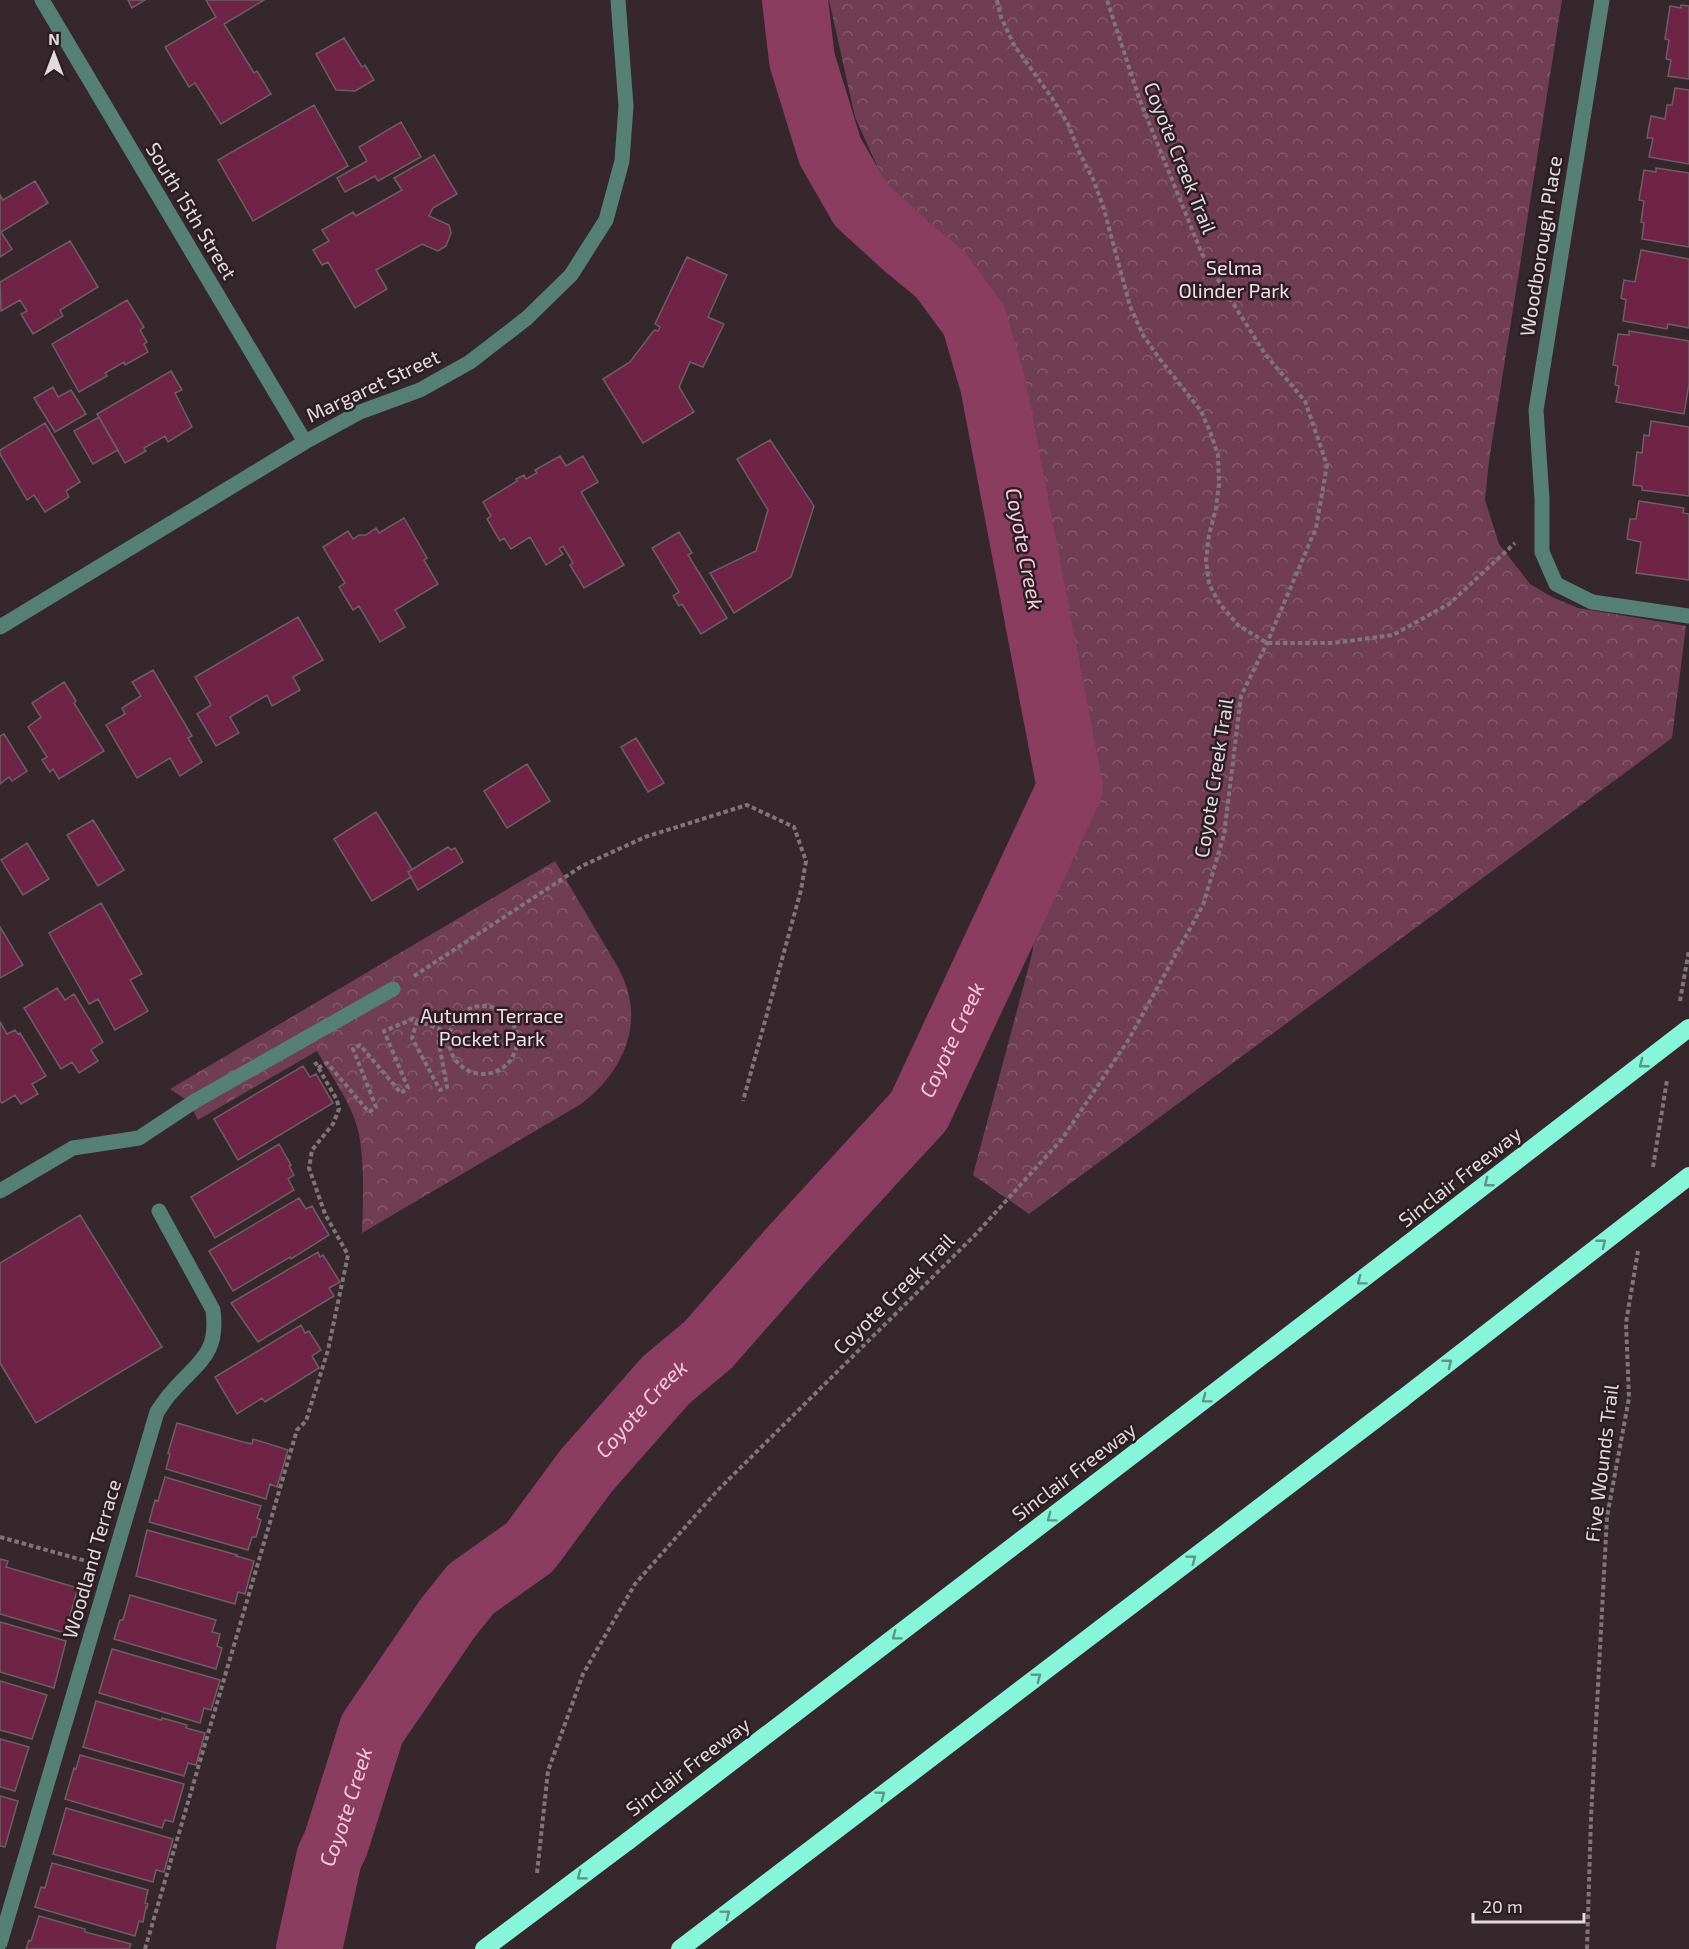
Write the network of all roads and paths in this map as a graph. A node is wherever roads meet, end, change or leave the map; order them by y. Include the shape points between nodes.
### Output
1 (42, 0) edge
2 (996, 0) edge
3 (1107, 0) edge
4 (1602, 0) edge
5 (619, 2) edge
6 (305, 442) junction
7 (1542, 499) junction
8 (1689, 616) edge
9 (0, 627) edge
10 (1267, 643) junction
11 (1689, 950) edge
12 (393, 989) joint
13 (1679, 1008) dead end
14 (417, 1021) junction
15 (1689, 1028) edge
16 (441, 1030) junction
17 (449, 1033) junction
18 (303, 1040) junction
19 (318, 1068) junction
20 (1667, 1078) dead end
21 (743, 1101) dead end
22 (1652, 1171) dead end
23 (1689, 1176) edge
24 (0, 1191) edge
25 (159, 1211) dead end
26 (1640, 1241) dead end
27 (0, 1537) edge
28 (112, 1568) junction
29 (536, 1884) dead end
30 (0, 1942) edge
31 (144, 1949) edge
32 (484, 1949) edge
33 (680, 1949) edge
34 (1587, 1949) edge

1 - 6 street, South 15th Street
2 - 10 path via 1014,45 1068,124 1093,179 1130,306 1143,335 1201,411 1211,434 1218,455 1219,484 1206,560 1209,584 1238,625
3 - 10 path, Coyote Creek Trail via 1139,98 1202,254 1265,354 1305,401 1327,465 1316,528
4 - 7 street, Woodborough Place via 1536,410
5 - 6 street, Margaret Street via 626,106 622,161 606,220 571,275 527,318 470,362 420,390 360,412
6 - 9 street, Margaret Street
7 - 8 street, Woodborough Place via 1542,552 1556,584 1592,602
7 - 10 path via 1513,546 1449,604 1393,634 1333,642
10 - 29 path, Coyote Creek Trail via 1241,696 1224,835 1203,905 1129,1039 1062,1139 1031,1174 976,1234 717,1491 635,1584 583,1674 548,1771
11 - 13 path
12 - 18 street
12 - 21 path via 582,866 645,837 747,805 794,826 806,861
14 - 16 path
14 - 16 path via 412,1038 440,1090 447,1087 438,1038
14 - 19 path via 412,1019 384,1031 408,1088 401,1093 360,1045 353,1049 376,1107 369,1112 327,1063
15 -> 32 highway, Sinclair Freeway, bridge
16 - 17 path
17 - 17 path via 449,1047 455,1059 476,1074 503,1069 517,1047 512,1021 490,1006 464,1011
18 - 19 path
18 - 24 street via 195,1101 139,1138 73,1148
19 - 31 path via 339,1109 333,1124 312,1150 309,1168 325,1214 348,1255 328,1350 306,1421 297,1430
20 - 22 path
33 -> 23 highway, bridge
25 - 28 street, Woodland Terrace via 213,1310 213,1334 204,1360 170,1393 157,1412
26 - 34 path, Five Wounds Trail via 1626,1323 1629,1398 1607,1517
27 - 28 path
28 - 30 street, Woodland Terrace

